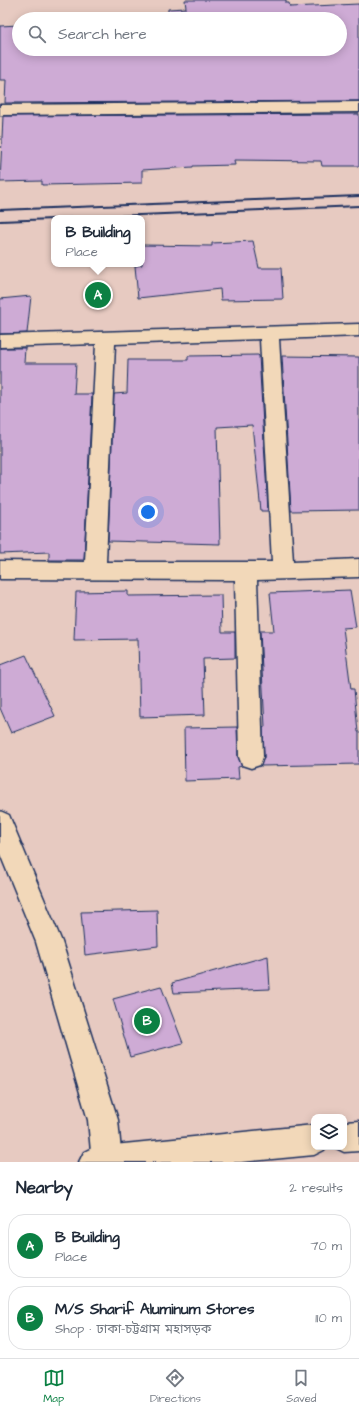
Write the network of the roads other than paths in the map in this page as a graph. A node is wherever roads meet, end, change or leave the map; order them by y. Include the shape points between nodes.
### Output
1 (359, 106) edge
2 (0, 110) edge
3 (359, 330) edge
4 (270, 333) junction
5 (106, 338) junction
6 (0, 341) edge
7 (359, 568) edge
8 (0, 570) edge
9 (246, 570) junction
10 (95, 571) junction
11 (283, 571) junction
12 (251, 757) dead end
13 (0, 823) edge
14 (359, 1136) edge
15 (347, 1137) edge
16 (311, 1140) edge
17 (102, 1162) edge

1 - 2 main road
3 - 4 main road
4 - 5 main road
4 - 11 main road
5 - 6 main road
5 - 10 main road
7 - 11 main road
8 - 10 main road
9 - 10 main road
9 - 11 main road
9 - 12 main road
13 - 17 main road via 49,942 103,1120
14 - 15 main road
16 - 17 main road

